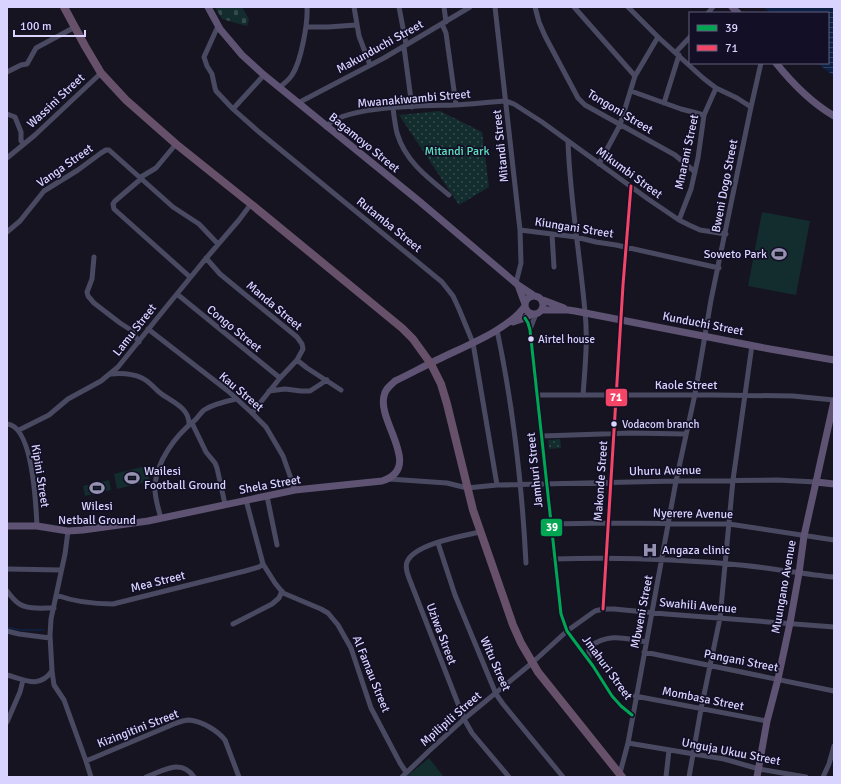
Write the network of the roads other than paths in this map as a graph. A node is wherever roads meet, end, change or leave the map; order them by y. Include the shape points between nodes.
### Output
1 (64, 7) edge
2 (208, 7) edge
3 (307, 7) edge
4 (354, 7) edge
5 (399, 7) edge
6 (444, 7) edge
7 (470, 7) edge
8 (495, 7) edge
9 (536, 7) edge
10 (574, 7) edge
11 (628, 7) edge
12 (444, 23) junction
13 (356, 25) junction
14 (218, 26) junction
15 (74, 27) junction
16 (306, 27) junction
17 (658, 37) junction
18 (689, 38) edge
19 (405, 46) junction
20 (677, 54) junction
21 (761, 64) edge
22 (777, 64) edge
23 (370, 65) junction
24 (7, 72) edge
25 (101, 74) junction
26 (264, 75) junction
27 (635, 76) junction
28 (279, 88) junction
29 (716, 88) junction
30 (631, 91) junction
31 (506, 101) junction
32 (298, 103) junction
33 (664, 103) junction
34 (456, 105) junction
35 (412, 107) junction
36 (751, 107) junction
37 (393, 108) junction
38 (233, 109) junction
39 (7, 114) edge
40 (704, 115) junction
41 (834, 116) edge
42 (620, 125) junction
43 (326, 127) junction
44 (568, 142) junction
45 (24, 144) junction
46 (176, 144) junction
47 (7, 158) edge
48 (698, 158) junction
49 (600, 164) junction
50 (685, 164) junction
51 (695, 172) junction
52 (142, 178) junction
53 (631, 186) junction
54 (449, 195) dead end
55 (251, 204) junction
56 (679, 220) junction
57 (520, 230) junction
58 (7, 232) edge
59 (552, 234) junction
60 (726, 234) junction
61 (576, 237) junction
62 (218, 244) junction
63 (626, 248) junction
64 (94, 257) dead end
65 (206, 258) junction
66 (554, 267) dead end
67 (719, 268) junction
68 (190, 277) junction
69 (517, 284) junction
70 (177, 294) junction
71 (533, 295) junction
72 (543, 300) junction
73 (525, 305) junction
74 (568, 310) junction
75 (537, 313) junction
76 (585, 313) junction
77 (525, 318) junction
78 (622, 320) junction
79 (511, 322) junction
80 (148, 329) junction
81 (497, 330) junction
82 (530, 330) junction
83 (705, 336) junction
84 (138, 342) junction
85 (473, 343) junction
86 (752, 345) junction
87 (297, 360) junction
88 (834, 360) edge
89 (432, 364) junction
90 (111, 374) junction
91 (280, 378) junction
92 (327, 380) junction
93 (341, 390) dead end
94 (269, 391) junction
95 (617, 394) junction
96 (695, 394) junction
97 (537, 395) junction
98 (583, 395) junction
99 (745, 396) junction
100 (236, 399) junction
101 (834, 401) edge
102 (252, 413) junction
103 (7, 424) edge
104 (190, 424) junction
105 (19, 430) junction
106 (614, 433) junction
107 (686, 434) junction
108 (542, 436) junction
109 (389, 479) junction
110 (733, 480) junction
111 (676, 481) junction
112 (816, 482) junction
113 (611, 483) junction
114 (546, 484) junction
115 (834, 484) edge
116 (498, 485) junction
117 (521, 485) junction
118 (467, 488) junction
119 (295, 490) junction
120 (267, 496) junction
121 (246, 500) junction
122 (225, 504) junction
123 (161, 518) junction
124 (609, 523) junction
125 (550, 524) junction
126 (668, 524) junction
127 (729, 524) junction
128 (7, 526) edge
129 (37, 526) junction
130 (68, 531) junction
131 (480, 532) junction
132 (804, 536) junction
133 (834, 540) edge
134 (438, 543) junction
135 (277, 545) dead end
136 (554, 559) junction
137 (606, 559) junction
138 (661, 560) junction
139 (526, 563) dead end
140 (263, 564) junction
141 (725, 564) junction
142 (7, 569) edge
143 (61, 570) junction
144 (799, 573) junction
145 (834, 578) edge
146 (7, 591) edge
147 (282, 591) junction
148 (56, 595) junction
149 (54, 608) junction
150 (603, 609) junction
151 (652, 613) junction
152 (720, 618) junction
153 (790, 623) junction
154 (233, 624) dead end
155 (834, 627) edge
156 (7, 631) edge
157 (567, 631) junction
158 (50, 636) junction
159 (646, 642) junction
160 (644, 652) junction
161 (589, 661) junction
162 (532, 663) junction
163 (710, 666) junction
164 (52, 671) junction
165 (7, 675) edge
166 (778, 679) junction
167 (23, 680) junction
168 (834, 691) edge
169 (496, 694) junction
170 (635, 696) junction
171 (701, 709) junction
172 (632, 715) junction
173 (464, 720) junction
174 (767, 721) junction
175 (7, 722) edge
176 (628, 743) junction
177 (834, 746) edge
178 (669, 750) junction
179 (692, 754) junction
180 (86, 761) junction
181 (832, 764) edge
182 (759, 769) junction
183 (406, 772) junction
184 (621, 776) edge
185 (91, 777) edge
186 (146, 777) edge
187 (194, 777) edge
188 (239, 777) edge
189 (402, 777) edge
190 (509, 777) edge
191 (563, 777) edge
192 (666, 777) edge
193 (689, 777) edge
194 (757, 777) edge
195 (806, 777) edge
196 (824, 777) edge

1 - 15 highway
2 - 14 main road, Bagamoyo Street
3 - 16 street
4 - 13 street
5 - 19 street
6 - 12 street
7 - 12 street, Makunduchi Street
8 - 31 street, Mitandi Street
9 - 42 street, Tongoni Street via 538,22 578,98 585,105
10 - 27 street
11 - 17 street
12 - 19 street, Makunduchi Street
12 - 34 street
13 - 16 street
13 - 23 street
14 - 26 main road, Bagamoyo Street via 242,55
14 - 38 street, Rutamba Street via 204,57 216,91
15 - 24 street via 36,48 27,64
15 - 25 highway
16 - 28 street via 294,72
17 - 20 street
17 - 27 street
18 - 20 street
19 - 23 street, Makunduchi Street
19 - 35 street
20 - 29 street
20 - 33 street
21 - 36 street, Bweni Dogo Street
22 - 41 main road via 802,91
23 - 32 street, Makunduchi Street
25 - 45 street, Wassini Street
25 - 46 highway
26 - 28 main road, Bagamoyo Street
26 - 38 street
27 - 30 street
28 - 32 main road, Bagamoyo Street
29 - 36 street
29 - 40 street, Mnarani Street
30 - 33 street
30 - 42 street
31 - 34 street, Mwanakiwambi Street
31 - 44 street, Mikumbi Street
31 - 57 street, Mitandi Street
32 - 43 main road, Bagamoyo Street
33 - 40 street
34 - 35 street, Mwanakiwambi Street
35 - 37 street, Mwanakiwambi Street
36 - 60 street, Bweni Dogo Street
37 - 43 street, Mwanakiwambi Street via 350,114 337,118
37 - 54 street via 397,133 406,153 425,176
38 - 85 street, Rutamba Street via 442,282 456,302
39 - 45 street, Wassini Street via 16,118
40 - 48 street, Mnarani Street
42 - 49 street
42 - 50 street, Tongoni Street via 675,155
43 - 69 main road, Bagamoyo Street
44 - 49 street, Mikumbi Street
44 - 61 street
45 - 47 street, Wassini Street
46 - 52 street via 159,165
46 - 55 highway
48 - 50 street
48 - 51 street, Mnarani Street
49 - 53 street, Mikumbi Street
50 - 51 street, Tongoni Street
51 - 56 street, Mnarani Street
52 - 58 street, Vanga Street via 106,150 44,191
52 - 62 street, Vanga Street
52 - 68 street via 115,201 114,209
53 - 56 street, Mikumbi Street
53 - 63 street, Makonde Street
55 - 62 street, Lamu Street
55 - 89 highway via 402,328
56 - 60 street, Mikumbi Street via 700,230
57 - 59 street, Kiungani Street
57 - 69 street, Mitandi Street via 521,263
59 - 61 street, Kiungani Street
59 - 66 street
60 - 67 street, Bweni Dogo Street
61 - 63 street, Kiungani Street
61 - 76 street
62 - 65 street, Lamu Street
63 - 67 street, Kiungani Street
63 - 78 street, Makonde Street
64 - 84 street via 88,296 131,330
65 - 68 street, Lamu Street
65 - 87 street, Manda Street via 220,274 297,337 302,344
67 - 83 street, Bweni Dogo Street
68 - 70 street, Lamu Street
69 - 71 main road, Bagamoyo Street
69 - 73 main road
70 - 80 street, Lamu Street
70 - 91 street, Congo Street
71 - 72 main road
71 - 73 main road via 528,297
72 - 74 main road
72 - 75 main road via 544,306
73 - 75 main road via 527,310
73 - 79 main road
74 - 75 main road
74 - 76 main road, Kunduchi Street
75 - 77 main road
75 - 82 street
76 - 78 main road, Kunduchi Street
76 - 98 street
77 - 79 main road
77 - 82 street
78 - 83 main road, Kunduchi Street
78 - 95 street, Makonde Street
79 - 81 main road
80 - 84 street, Lamu Street
80 - 100 street, Kau Street
81 - 85 main road
81 - 117 street
82 - 97 street, Jamhuri Street
83 - 86 main road, Kunduchi Street
83 - 96 street, Mbweni Street
84 - 90 street, Lamu Street
85 - 89 main road
85 - 116 street, Rutamba Street
86 - 88 main road, Kunduchi Street
86 - 99 street
87 - 91 street
87 - 92 street
89 - 109 main road via 395,381 384,394 385,414 400,460 396,473
89 - 118 highway via 447,404
90 - 104 street via 135,376 146,380 183,410
90 - 105 street, Lamu Street via 68,399 49,415
91 - 94 street
92 - 93 street
92 - 94 street via 310,391 285,388
94 - 102 street
95 - 96 street, Kaole Street
95 - 98 street, Kaole Street
95 - 106 street, Makonde Street
96 - 99 street, Kaole Street
96 - 107 street, Mbweni Street
97 - 98 street, Kaole Street
97 - 108 street, Jamhuri Street
99 - 101 street, Kaole Street via 793,396
99 - 110 street
100 - 102 street, Kau Street
100 - 104 street via 205,410
101 - 112 main road, Muungano Avenue
102 - 119 street, Kau Street via 275,440
103 - 105 street
104 - 122 street via 215,463
104 - 123 street via 179,434 167,452 157,477 155,486
105 - 129 street, Kipini Street via 26,446 32,473
106 - 107 street
106 - 108 street
106 - 113 street, Makonde Street
107 - 111 street, Mbweni Street
108 - 114 street, Jamhuri Street
109 - 118 street, Uhuru Avenue via 439,482
109 - 119 main road, Shela Street
110 - 111 street, Uhuru Avenue
110 - 112 street, Uhuru Avenue
110 - 127 street
111 - 113 street, Uhuru Avenue
111 - 126 street, Mbweni Street
112 - 115 main road
112 - 132 main road, Muungano Avenue
113 - 114 street, Uhuru Avenue
113 - 124 street, Makonde Street
114 - 117 street, Uhuru Avenue
114 - 125 street, Jamhuri Street
116 - 117 street, Uhuru Avenue
116 - 118 street, Uhuru Avenue
117 - 139 street
118 - 131 highway
119 - 120 main road, Shela Street
120 - 121 main road, Shela Street
120 - 135 street
121 - 122 main road, Shela Street
121 - 140 street, Al Famau Street
122 - 123 main road, Shela Street
123 - 130 main road, Shela Street
124 - 125 street, Nyerere Avenue
124 - 126 street, Nyerere Avenue
124 - 137 street, Makonde Street
125 - 136 street, Jamhuri Street
126 - 127 street, Nyerere Avenue
126 - 138 street, Mbweni Street
127 - 132 street, Nyerere Avenue
127 - 141 street
128 - 129 main road, Shela Street
129 - 130 main road, Shela Street
130 - 143 street
131 - 134 street, Uziwa Street
131 - 162 highway via 513,625
132 - 133 street, Nyerere Avenue
132 - 144 main road, Muungano Avenue
134 - 169 street, Witu Street via 455,595
134 - 173 street, Uziwa Street via 421,549 407,561 406,566
136 - 137 street
136 - 157 street, Jamhuri Street via 560,608
137 - 138 street
137 - 150 street, Makonde Street
138 - 141 street
138 - 151 street, Mbweni Street
140 - 147 street, Al Famau Street
140 - 148 street, Mea Street via 245,571 113,604 82,603
141 - 144 street
141 - 152 street
142 - 143 street
143 - 148 street
144 - 145 street
144 - 153 main road, Muungano Avenue
146 - 149 street via 22,605
147 - 154 street via 272,604
147 - 183 street, Al Famau Street via 328,613 338,625 351,648 371,708
148 - 149 street
149 - 158 street
150 - 151 street, Swahili Avenue
150 - 157 street via 589,615
151 - 152 street, Swahili Avenue
151 - 159 street, Mbweni Street
152 - 153 street, Swahili Avenue
152 - 163 street
153 - 155 street, Swahili Avenue
153 - 166 main road, Muungano Avenue
156 - 158 street
157 - 161 street, Jmahuri Street
157 - 162 street
158 - 164 street
159 - 160 street, Mbweni Street
159 - 161 street via 613,637 601,640 588,647
160 - 163 street, Pangani Street
160 - 170 street, Mbweni Street
161 - 172 street, Jmahuri Street via 618,703
162 - 169 street, Mpilipili Street
162 - 184 highway
163 - 166 street, Pangani Street
163 - 171 street
164 - 167 street via 44,680
164 - 180 street via 54,684 64,700
165 - 167 street
166 - 168 street, Pangani Street
166 - 174 main road, Muungano Avenue
167 - 175 street
169 - 173 street, Mpilipili Street
169 - 191 street, Witu Street
170 - 171 street, Mombasa Street
170 - 172 street, Mbweni Street
171 - 174 street, Mombasa Street
171 - 179 street
172 - 176 street, Mbweni Street
173 - 183 street, Mpilipili Street
173 - 190 street, Uziwa Street
174 - 182 main road, Muungano Avenue
176 - 178 street, Unguja Ukuu Street
176 - 184 street, Mbweni Street
177 - 181 street
178 - 179 street, Unguja Ukuu Street
178 - 192 street
179 - 182 street, Unguja Ukuu Street via 724,759
179 - 193 street
180 - 185 street
180 - 188 street, Kizingitini Street via 189,720 221,735
181 - 196 street
182 - 194 main road, Muungano Avenue
182 - 195 street, Unguja Ukuu Street
183 - 189 street, Mpilipili Street
186 - 187 street via 180,766

